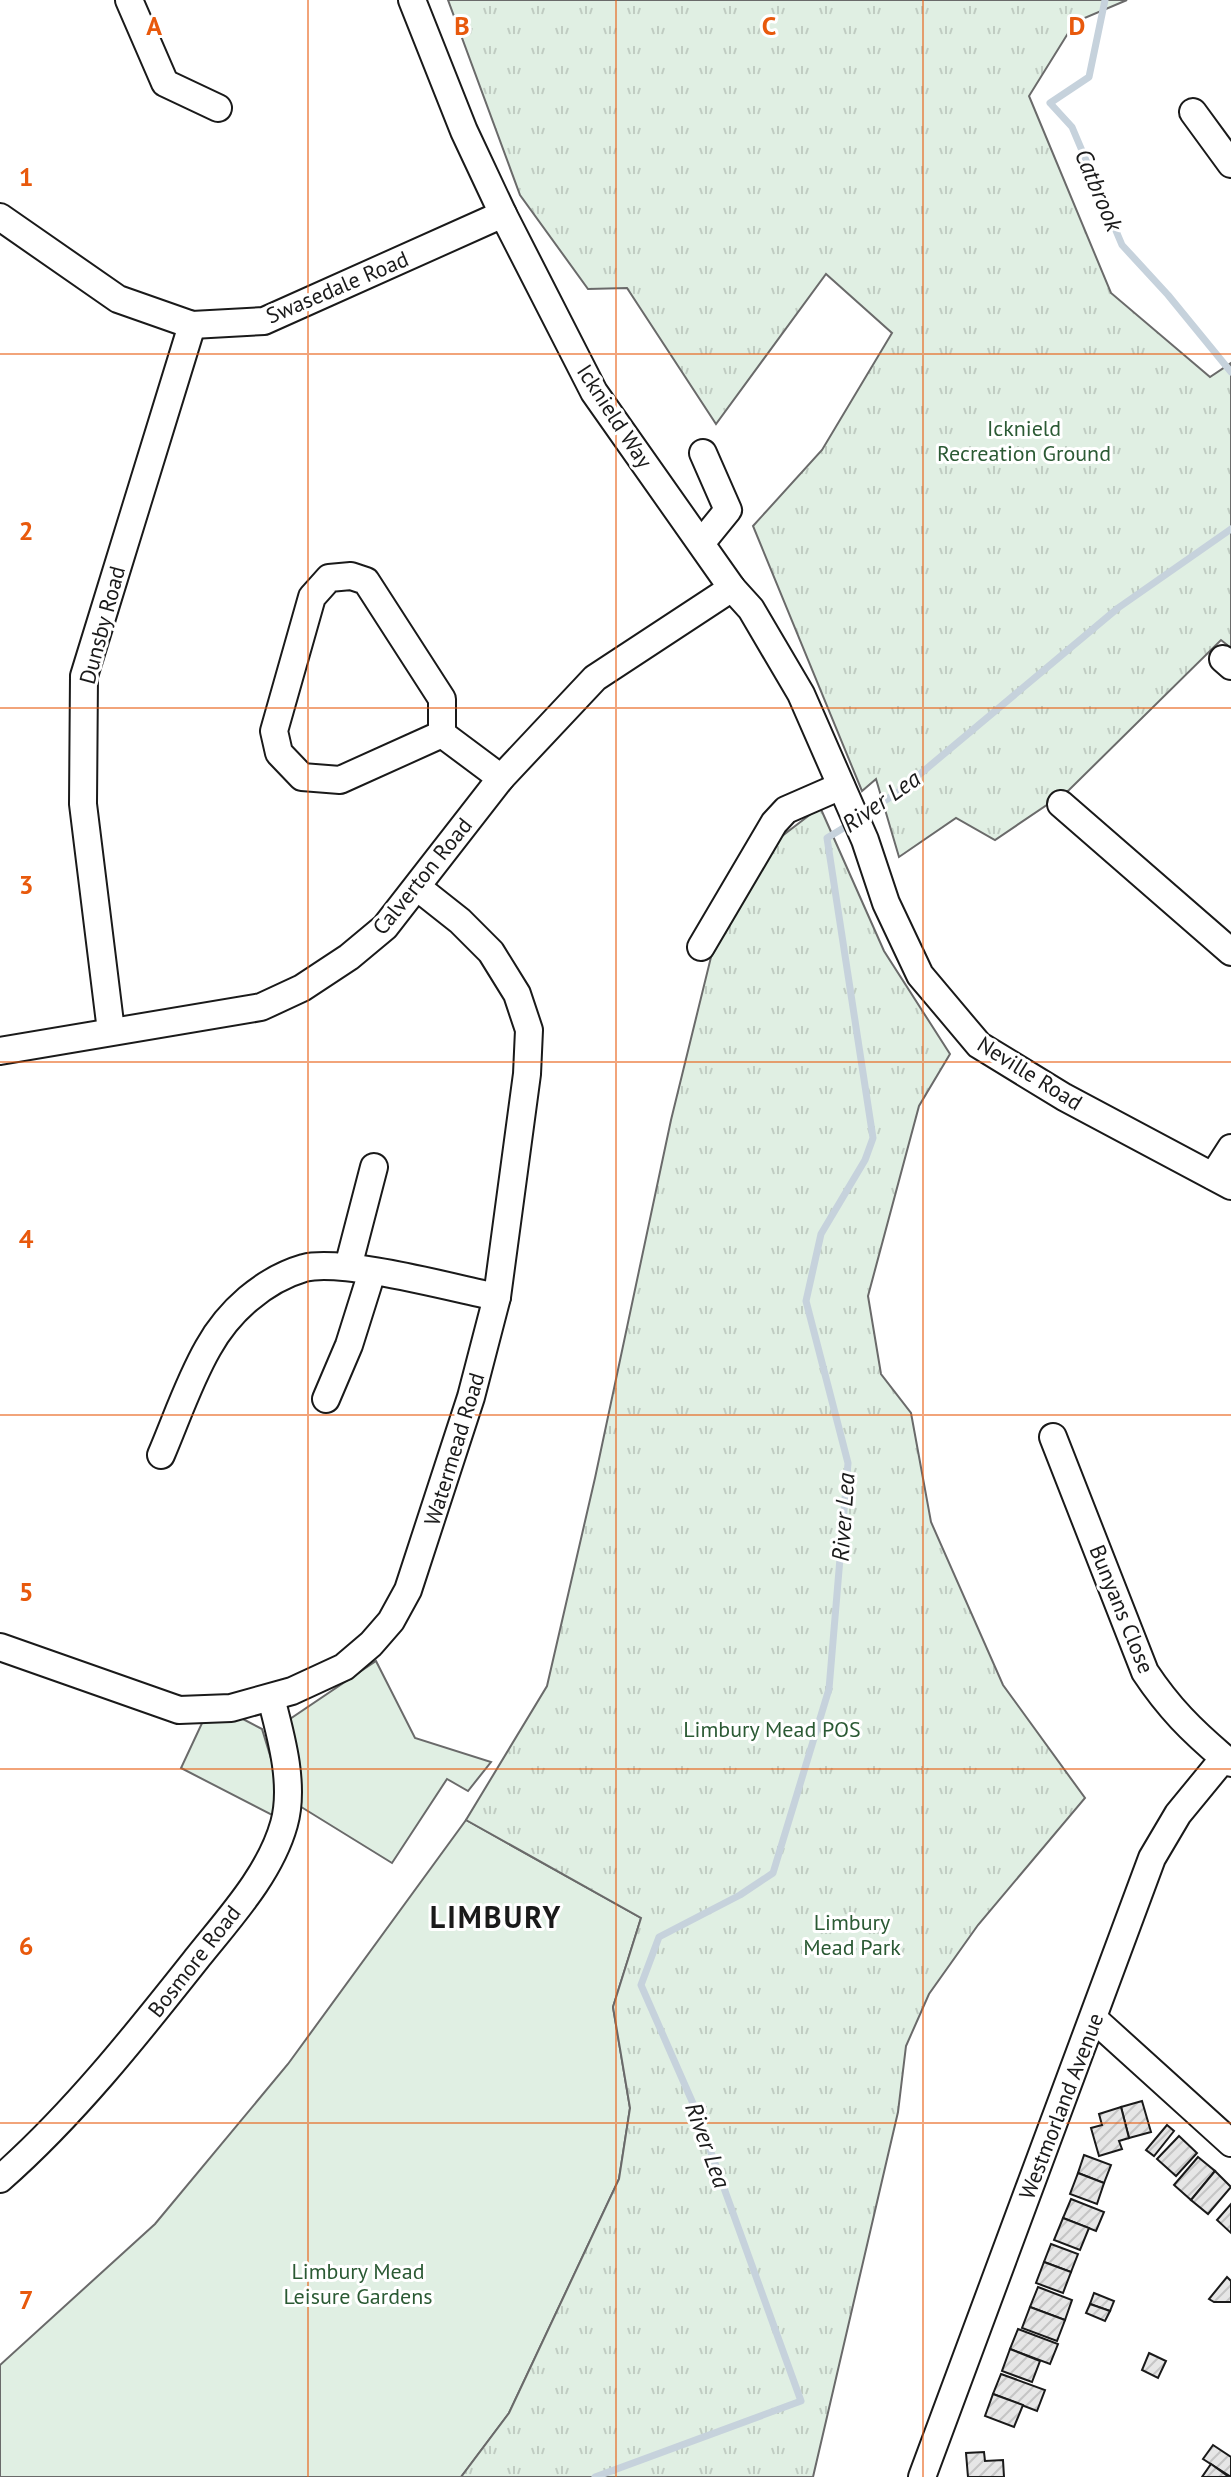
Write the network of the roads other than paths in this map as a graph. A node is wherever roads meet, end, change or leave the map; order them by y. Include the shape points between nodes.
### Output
1 (129, 0) edge
2 (412, 0) edge
3 (218, 108) dead end
4 (1193, 112) dead end
5 (1231, 164) edge
6 (503, 214) junction
7 (2, 221) edge
8 (192, 325) junction
9 (703, 453) dead end
10 (702, 542) junction
11 (732, 588) junction
12 (442, 734) junction
13 (501, 778) junction
14 (841, 786) junction
15 (1061, 804) dead end
16 (852, 812) joint
17 (417, 887) junction
18 (701, 947) dead end
19 (1231, 952) edge
20 (111, 1031) junction
21 (0, 1051) edge
22 (1231, 1148) edge
23 (374, 1167) dead end
24 (1222, 1181) edge
25 (360, 1270) junction
26 (497, 1297) junction
27 (326, 1399) dead end
28 (1053, 1437) dead end
29 (161, 1455) dead end
30 (0, 1647) edge
31 (271, 1698) junction
32 (1228, 1760) edge
33 (1094, 2019) junction
34 (1231, 2143) edge
35 (0, 2179) edge
36 (922, 2477) edge

1 - 3 street via 165,83
2 - 6 street, Icknield Way
4 - 5 street
6 - 8 street, Swasedale Road via 264,321
6 - 10 street, Icknield Way via 594,392
7 - 8 street, Swasedale Road via 118,299
8 - 20 street, Dunsby Road via 84,676 83,804
9 - 10 street via 728,510
10 - 11 street, Icknield Way
11 - 13 street, Calverton Road via 595,678
11 - 14 street, Icknield Way via 751,609 801,694
12 - 12 street via 340,780 302,777 279,753 274,731 312,597 329,578 366,581 442,699
12 - 13 street
13 - 17 street, Calverton Road
14 - 16 street, Icknield Way
14 - 18 street via 786,810 774,823
15 - 19 street
16 - 24 street, Neville Road via 920,975 979,1045
17 - 20 street, Calverton Road via 385,927 302,988 261,1007
17 - 26 street, Watermead Road via 491,952 517,994 529,1030
20 - 21 street, Calverton Road
22 - 24 street
23 - 25 street
25 - 26 street
25 - 27 street via 349,1345
25 - 29 street via 306,1268 265,1286 230,1315 207,1349
26 - 31 street, Watermead Road via 471,1397 408,1590 391,1621 344,1667
28 - 32 street, Bunyans Close via 1145,1672 1168,1707
30 - 31 street, Watermead Road via 179,1710 231,1708
31 - 35 street, Bosmore Road via 287,1798 284,1824 268,1860 239,1906 138,2033 32,2151
32 - 33 street, Westmorland Avenue via 1178,1814 1152,1858
33 - 34 street
33 - 36 street, Westmorland Avenue

